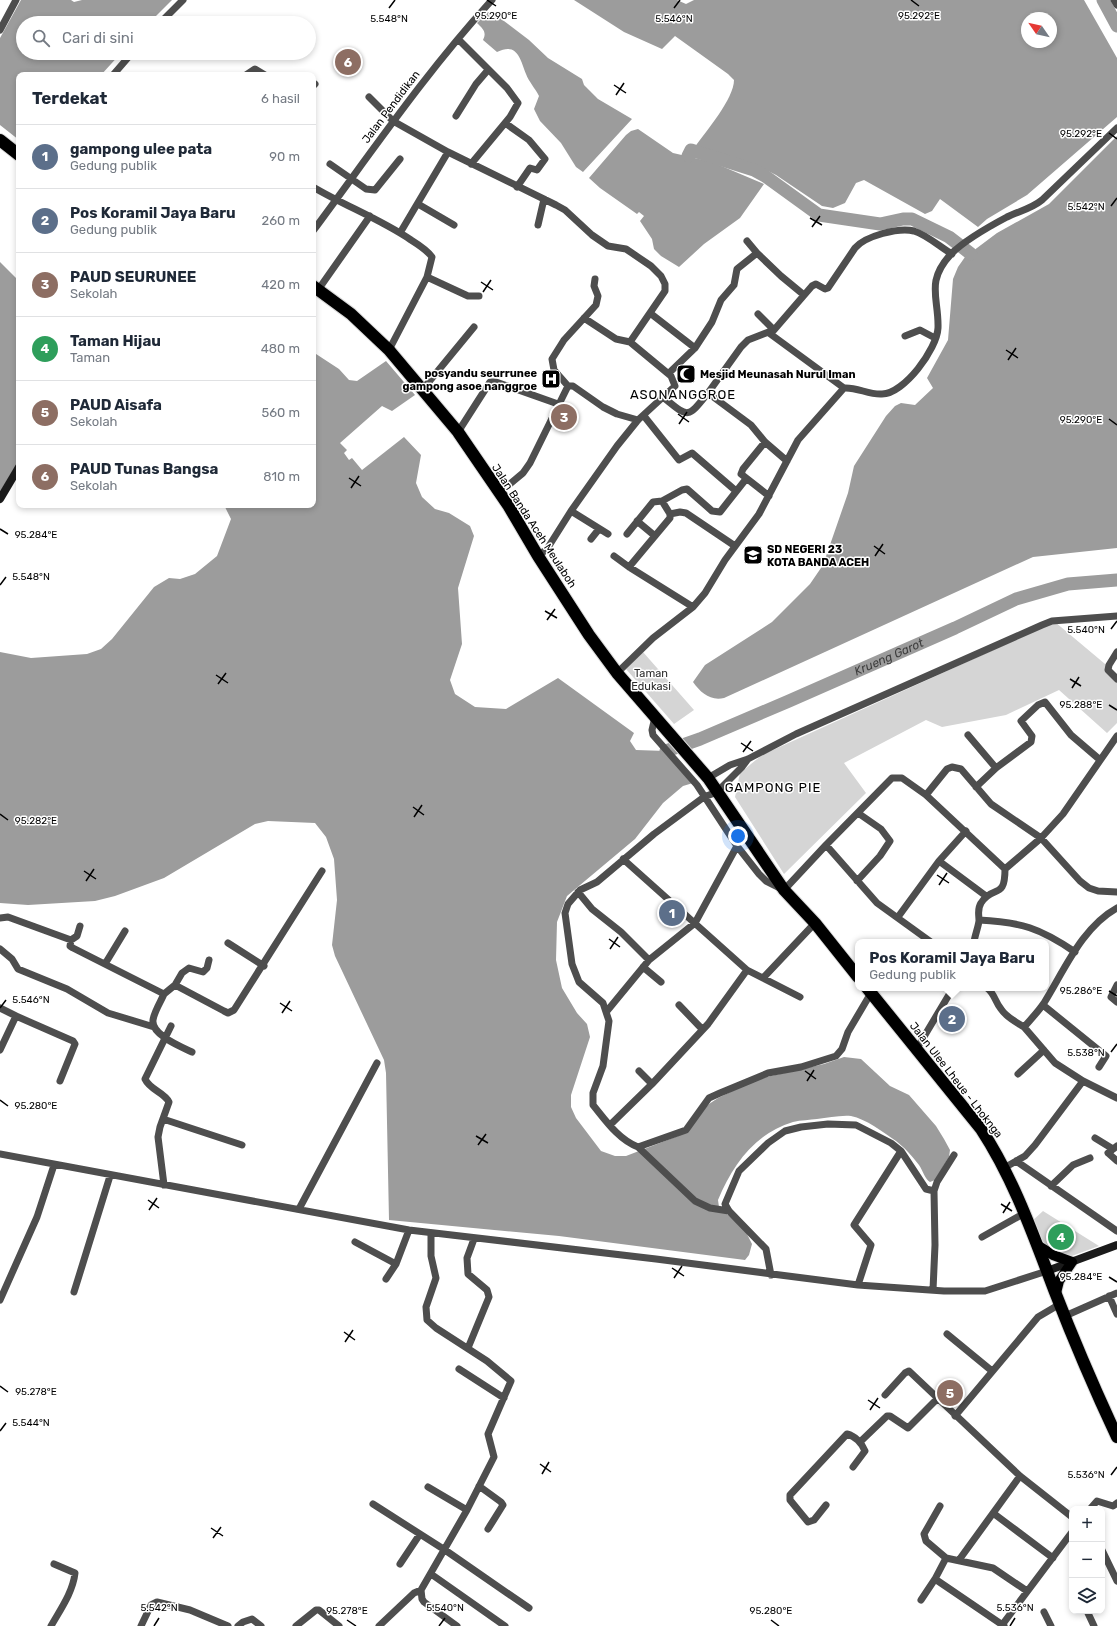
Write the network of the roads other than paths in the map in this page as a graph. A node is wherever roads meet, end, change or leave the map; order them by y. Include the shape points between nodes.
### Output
1 (16, 0) edge
2 (184, 0) edge
3 (492, 0) edge
4 (1114, 0) edge
5 (1117, 5) edge
6 (167, 16) edge
7 (0, 30) edge
8 (458, 39) junction
9 (126, 60) edge
10 (488, 70) junction
11 (116, 72) edge
12 (250, 72) edge
13 (260, 72) edge
14 (369, 97) dead end
15 (456, 116) dead end
16 (393, 121) junction
17 (504, 123) junction
18 (1117, 128) edge
19 (0, 140) edge
20 (448, 152) junction
21 (16, 153) edge
22 (400, 159) dead end
23 (330, 164) dead end
24 (471, 164) junction
25 (351, 179) junction
26 (517, 187) junction
27 (316, 189) edge
28 (544, 199) junction
29 (336, 201) junction
30 (418, 204) junction
31 (370, 216) junction
32 (538, 225) dead end
33 (454, 226) dead end
34 (316, 227) edge
35 (400, 233) junction
36 (747, 241) dead end
37 (757, 253) junction
38 (954, 253) junction
39 (427, 277) junction
40 (594, 279) dead end
41 (316, 288) edge
42 (804, 295) junction
43 (479, 296) dead end
44 (650, 313) junction
45 (758, 314) dead end
46 (584, 318) junction
47 (474, 327) dead end
48 (771, 332) junction
49 (905, 336) dead end
50 (935, 338) junction
51 (630, 342) junction
52 (695, 348) junction
53 (389, 350) junction
54 (669, 373) junction
55 (568, 386) junction
56 (844, 388) junction
57 (423, 389) junction
58 (708, 393) junction
59 (663, 397) junction
60 (558, 404) junction
61 (641, 418) junction
62 (458, 432) junction
63 (765, 442) junction
64 (787, 461) junction
65 (16, 472) edge
66 (746, 479) junction
67 (736, 491) junction
68 (499, 493) junction
69 (769, 496) junction
70 (0, 499) edge
71 (662, 501) junction
72 (571, 511) junction
73 (670, 514) junction
74 (637, 521) junction
75 (599, 529) junction
76 (608, 534) dead end
77 (627, 534) dead end
78 (656, 536) junction
79 (591, 539) dead end
80 (735, 546) junction
81 (538, 556) junction
82 (614, 556) dead end
83 (629, 567) junction
84 (693, 608) junction
85 (1117, 616) edge
86 (1117, 652) edge
87 (617, 673) junction
88 (1117, 679) edge
89 (655, 717) junction
90 (968, 734) dead end
91 (1117, 736) edge
92 (748, 759) junction
93 (1099, 759) junction
94 (996, 768) junction
95 (707, 776) junction
96 (976, 787) junction
97 (717, 792) junction
98 (926, 796) junction
99 (704, 797) junction
100 (858, 813) junction
101 (966, 831) junction
102 (1041, 838) junction
103 (826, 845) junction
104 (737, 846) junction
105 (623, 860) junction
106 (939, 861) junction
107 (1005, 868) junction
108 (322, 871) dead end
109 (857, 881) junction
110 (784, 890) junction
111 (1117, 891) edge
112 (578, 892) junction
113 (986, 896) junction
114 (1117, 908) edge
115 (898, 917) junction
116 (0, 918) edge
117 (979, 920) junction
118 (695, 923) junction
119 (815, 923) junction
120 (80, 926) dead end
121 (126, 931) dead end
122 (927, 939) edge
123 (975, 939) edge
124 (71, 940) junction
125 (228, 943) dead end
126 (0, 949) edge
127 (1075, 952) junction
128 (209, 960) dead end
129 (648, 960) junction
130 (105, 964) junction
131 (264, 966) junction
132 (643, 967) junction
133 (747, 970) junction
134 (855, 973) edge
135 (763, 978) junction
136 (661, 982) dead end
137 (1117, 984) edge
138 (175, 985) junction
139 (869, 991) edge
140 (951, 991) edge
141 (990, 991) edge
142 (164, 994) junction
143 (800, 997) dead end
144 (1117, 1002) edge
145 (679, 1005) dead end
146 (1043, 1005) junction
147 (0, 1008) edge
148 (607, 1011) junction
149 (16, 1016) junction
150 (171, 1026) dead end
151 (154, 1027) junction
152 (1024, 1027) junction
153 (702, 1029) junction
154 (164, 1038) junction
155 (0, 1050) edge
156 (916, 1050) junction
157 (1044, 1050) junction
158 (192, 1052) dead end
159 (377, 1063) dead end
160 (1099, 1068) dead end
161 (639, 1071) dead end
162 (1018, 1074) dead end
163 (1083, 1080) junction
164 (60, 1081) dead end
165 (652, 1084) junction
166 (1117, 1098) edge
167 (163, 1119) junction
168 (610, 1125) junction
169 (1095, 1138) dead end
170 (242, 1145) dead end
171 (639, 1147) junction
172 (1115, 1148) edge
173 (901, 1151) junction
174 (0, 1154) edge
175 (954, 1155) dead end
176 (1090, 1158) dead end
177 (1016, 1161) junction
178 (1117, 1161) edge
179 (54, 1165) junction
180 (1004, 1168) junction
181 (110, 1176) junction
182 (164, 1186) junction
183 (1051, 1186) junction
184 (934, 1191) junction
185 (299, 1209) junction
186 (727, 1211) junction
187 (1023, 1214) junction
188 (409, 1230) junction
189 (1117, 1231) edge
190 (430, 1233) junction
191 (982, 1237) dead end
192 (474, 1239) junction
193 (355, 1242) dead end
194 (1037, 1245) junction
195 (1117, 1245) edge
196 (1072, 1262) junction
197 (396, 1264) junction
198 (1047, 1271) junction
199 (771, 1275) junction
200 (386, 1279) dead end
201 (858, 1286) junction
202 (933, 1290) junction
203 (74, 1292) dead end
204 (1117, 1293) edge
205 (1109, 1296) junction
206 (1058, 1299) junction
207 (0, 1300) edge
208 (1117, 1314) edge
209 (1065, 1316) junction
210 (947, 1334) dead end
211 (468, 1348) junction
212 (459, 1369) dead end
213 (992, 1371) junction
214 (884, 1395) dead end
215 (504, 1398) junction
216 (938, 1398) junction
217 (955, 1416) junction
218 (1117, 1437) edge
219 (860, 1442) junction
220 (852, 1467) dead end
221 (1020, 1476) junction
222 (479, 1486) junction
223 (428, 1487) dead end
224 (1117, 1503) edge
225 (372, 1504) dead end
226 (826, 1505) dead end
227 (940, 1506) dead end
228 (1093, 1506) edge
229 (467, 1510) junction
230 (993, 1513) junction
231 (1069, 1515) edge
232 (488, 1529) dead end
233 (420, 1534) junction
234 (1069, 1536) edge
235 (445, 1550) junction
236 (1105, 1556) edge
237 (946, 1558) junction
238 (1053, 1558) junction
239 (959, 1560) junction
240 (54, 1564) dead end
241 (400, 1564) dead end
242 (431, 1574) junction
243 (935, 1580) junction
244 (1117, 1581) edge
245 (421, 1590) junction
246 (1027, 1591) junction
247 (921, 1600) dead end
248 (529, 1608) dead end
249 (1044, 1612) dead end
250 (1088, 1614) edge
251 (1003, 1625) edge
252 (51, 1626) edge
253 (141, 1626) edge
254 (228, 1626) edge
255 (238, 1626) edge
256 (261, 1626) edge
257 (296, 1626) edge
258 (339, 1626) edge
259 (379, 1626) edge
260 (457, 1626) edge
261 (505, 1626) edge
262 (1051, 1626) edge
263 (1094, 1626) edge

1 - 7 street
2 - 6 street
3 - 8 street, Jalan Pendidikan
4 - 5 street
8 - 10 street
8 - 16 street, Jalan Pendidikan
9 - 11 street
10 - 15 street
10 - 17 street via 518,103
12 - 13 street via 255,69
14 - 16 street
16 - 20 street
16 - 25 street, Jalan Pendidikan
17 - 24 street
17 - 26 street via 529,140 545,159 537,170 530,168
18 - 38 street via 1032,208 1007,217
19 - 21 highway
20 - 24 street
20 - 30 street
22 - 25 street via 375,190 366,189
23 - 25 street
24 - 26 street
25 - 29 street, Jalan Pendidikan
26 - 28 street
27 - 29 street
28 - 32 street
28 - 44 street via 565,210 608,246 626,249 661,276 665,291
29 - 31 street
29 - 34 street, Jalan Pendidikan
30 - 33 street
30 - 35 street
31 - 35 street
31 - 41 street
35 - 39 street via 432,257
36 - 37 street
37 - 42 street
37 - 52 street via 737,270 734,285 721,300 712,322
38 - 42 street via 915,232 906,230 879,235 860,243 828,288 816,284
38 - 50 street via 935,281 938,329
39 - 43 street via 468,296
39 - 53 street
40 - 46 street via 598,296 596,305
41 - 53 highway, Jalan Banda Aceh Meulaboh via 351,314
42 - 48 street
44 - 51 street
44 - 52 street
45 - 48 street
46 - 51 street via 616,339
46 - 55 street via 564,340 552,359 554,370
47 - 57 street
48 - 56 street
48 - 58 street via 748,340
49 - 50 street via 920,330
50 - 56 street via 929,353 894,392 882,394 857,388
51 - 54 street
52 - 54 street
53 - 57 highway, Jalan Banda Aceh Meulaboh
54 - 59 street via 675,386
55 - 60 street
55 - 61 street via 574,386 617,414
56 - 64 street via 798,440
57 - 62 highway, Jalan Banda Aceh Meulaboh
58 - 59 street via 692,412 687,414
58 - 63 street via 751,425
59 - 61 street
60 - 62 street via 490,382
60 - 68 street via 530,463
61 - 67 street via 679,460 692,453
61 - 72 street via 602,465
62 - 68 highway, Jalan Banda Aceh Meulaboh
63 - 64 street
63 - 66 street via 743,469 742,474
64 - 69 street
65 - 70 main road
66 - 67 street
66 - 69 street
67 - 71 street via 720,512 716,513 687,489
68 - 81 highway, Jalan Banda Aceh Meulaboh
69 - 80 street
71 - 73 street
71 - 74 street via 653,502
72 - 75 street
72 - 81 street via 547,549
73 - 78 street via 668,522
73 - 80 street via 686,514
74 - 77 street
74 - 78 street
75 - 76 street
75 - 79 street
78 - 83 street
80 - 84 street
81 - 87 highway, Jalan Banda Aceh Meulaboh
82 - 83 street
83 - 84 street
84 - 87 street via 653,638
85 - 92 street via 1052,621 796,734
86 - 88 street via 1108,670
87 - 89 highway, Jalan Banda Aceh Meulaboh
89 - 95 highway, Jalan Banda Aceh Meulaboh
89 - 99 street via 652,730
90 - 94 street
91 - 93 street
92 - 95 street
92 - 97 street
93 - 94 street via 1071,735 1045,702 1021,721 1032,736 1031,742
93 - 102 street via 1063,814
94 - 96 street
95 - 97 highway
96 - 98 street via 961,769 952,767 942,774
96 - 102 street via 991,804
97 - 99 street
97 - 110 highway
98 - 100 street via 902,778 892,778
98 - 101 street
99 - 104 street
99 - 105 street
100 - 103 street
100 - 109 street via 881,829 890,841
101 - 106 street
101 - 107 street
102 - 107 street
102 - 111 street via 1089,888 1098,891
103 - 109 street
103 - 110 street
104 - 110 street via 766,881
104 - 118 street
105 - 112 street via 597,882
105 - 118 street
106 - 113 street
106 - 115 street
107 - 113 street via 1004,886
108 - 131 street
109 - 115 street via 877,902
110 - 119 highway
112 - 129 street via 592,909 621,932
112 - 148 street via 568,904 565,913 572,964 580,982 603,1003
113 - 117 street via 979,907
114 - 127 street via 1107,913 1083,938
115 - 122 street
116 - 124 street via 8,917
117 - 123 street
117 - 127 street via 1006,921 1034,928
118 - 129 street
118 - 133 street
119 - 134 highway
119 - 135 street
120 - 124 street via 77,936
121 - 130 street
124 - 130 street via 70,946
125 - 131 street
126 - 151 street via 12,959 18,969 67,989 108,1013
127 - 146 street
128 - 138 street via 203,972 189,968 182,973
129 - 132 street
130 - 142 street
131 - 138 street via 231,1012 224,1011
132 - 136 street
132 - 148 street
133 - 135 street
133 - 153 street
135 - 143 street
137 - 144 street via 1111,996
138 - 142 street
139 - 156 highway, Jalan Ulee Lheue - Lhoknga
139 - 171 street via 842,1049 836,1056 801,1067 768,1073 709,1098 686,1130
140 - 156 street
141 - 152 street via 1004,1013
142 - 151 street via 152,1020
145 - 153 street
146 - 152 street
146 - 160 street via 1106,1056
147 - 149 street
148 - 168 street via 609,1021 603,1066 593,1104
149 - 155 street
149 - 164 street via 75,1042
150 - 154 street
151 - 154 street
152 - 157 street
153 - 165 street
154 - 158 street
154 - 167 street via 145,1079 167,1097 169,1102
156 - 180 highway, Jalan Ulee Lheue - Lhoknga via 981,1129
157 - 162 street
157 - 163 street via 1055,1063
159 - 185 street
161 - 165 street
163 - 166 street
163 - 177 street via 1035,1145
165 - 168 street
167 - 170 street
167 - 182 street via 158,1138
168 - 171 street via 628,1142
169 - 172 street
171 - 186 street via 695,1200 710,1208
172 - 178 street via 1108,1153
173 - 184 street via 926,1188
173 - 186 street via 856,1125 828,1124 784,1131 739,1171 725,1202
173 - 201 street via 854,1225 871,1245
174 - 179 street
175 - 184 street
176 - 183 street via 1073,1165
177 - 180 street
177 - 183 street
179 - 181 street
179 - 207 street via 37,1217
180 - 187 highway, Jalan Ulee Lheue - Lhoknga
181 - 182 street
181 - 203 street
182 - 185 street
183 - 189 street
184 - 202 street
185 - 188 street
186 - 199 street via 766,1249
187 - 191 street
187 - 194 highway, Jalan Ulee Lheue - Lhoknga
188 - 190 street
188 - 197 street
190 - 192 street
190 - 211 street via 431,1256 436,1278 426,1307 426,1316 436,1328
192 - 199 street via 656,1259
192 - 211 street via 467,1258 468,1274 488,1290 489,1297
193 - 197 street
194 - 196 main road via 1053,1255
194 - 198 highway, Jalan Ulee Lheue - Lhoknga
195 - 196 main road
196 - 198 main road
196 - 206 main road via 1059,1281
197 - 200 street
198 - 202 street via 985,1291
198 - 206 highway, Jalan Ulee Lheue - Lhoknga
199 - 201 street
201 - 202 street
204 - 205 street
205 - 208 street
205 - 209 street
206 - 209 highway, Jalan Ulee Lheue - Lhoknga
206 - 213 street via 1038,1317
209 - 218 highway, Jalan Ulee Lheue - Lhoknga
210 - 213 street
211 - 215 street via 509,1379 511,1385
212 - 215 street
213 - 217 street
214 - 216 street via 907,1371
215 - 222 street via 488,1434 494,1457
216 - 217 street
216 - 219 street via 908,1428 887,1416
217 - 221 street
219 - 220 street via 865,1452
219 - 226 street via 852,1435 844,1436 790,1495 790,1500 808,1522 814,1520
221 - 230 street
221 - 231 street
222 - 229 street
222 - 232 street via 503,1506
223 - 229 street
224 - 228 street via 1113,1506 1097,1501
225 - 233 street
227 - 237 street via 924,1534 924,1539
229 - 235 street
230 - 238 street
230 - 239 street
233 - 235 street
233 - 241 street
234 - 238 street
235 - 242 street
235 - 248 street
236 - 244 street
237 - 239 street
237 - 243 street
238 - 246 street
239 - 246 street via 993,1568
240 - 252 street via 75,1573 68,1596
242 - 245 street
242 - 261 street
243 - 247 street
243 - 251 street
245 - 259 street via 414,1593
245 - 260 street via 424,1602
246 - 251 street
249 - 262 street
250 - 263 street
253 - 254 street via 151,1605 157,1602 190,1610
255 - 256 street via 252,1618
257 - 258 street via 319,1610

